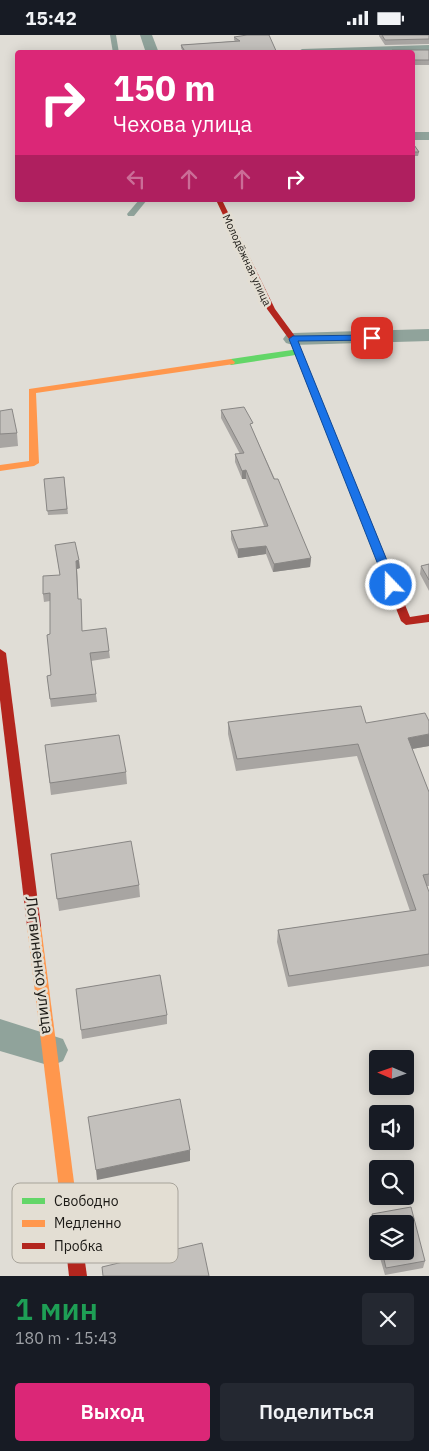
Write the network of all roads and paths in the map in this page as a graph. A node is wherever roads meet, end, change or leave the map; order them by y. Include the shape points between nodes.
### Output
1 (113, 35) edge
2 (146, 35) edge
3 (429, 49) edge
4 (116, 50) edge
5 (152, 50) edge
6 (397, 50) edge
7 (415, 136) edge
8 (429, 136) edge
9 (141, 202) edge
10 (220, 202) edge
11 (131, 214) dead end
12 (429, 335) edge
13 (296, 346) junction
14 (0, 468) edge
15 (429, 618) edge
16 (0, 653) edge
17 (0, 1035) edge
18 (51, 1050) junction
19 (67, 1183) edge
20 (76, 1263) edge
21 (78, 1276) edge

1 - 4 lane
2 - 5 street
3 - 6 street
7 - 8 street
9 - 11 lane
10 - 13 street, Молодёжная улица via 270,309
12 - 13 street
13 - 14 street via 32,391 34,463
13 - 15 street, Молодёжная улица via 406,621
16 - 18 street, Логвиненко улица
17 - 18 street
18 - 19 street, Логвиненко улица
20 - 21 street, Логвиненко улица

